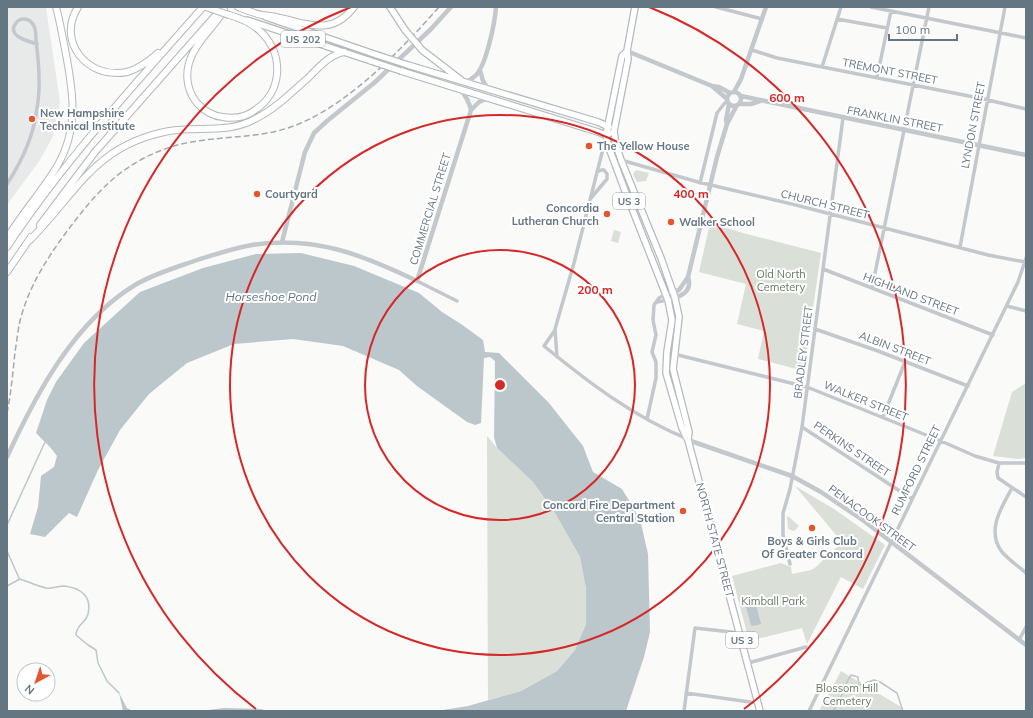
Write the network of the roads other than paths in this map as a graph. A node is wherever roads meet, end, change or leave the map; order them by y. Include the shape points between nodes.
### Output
1 (56, 7) edge
2 (78, 7) edge
3 (205, 7) edge
4 (225, 7) edge
5 (238, 7) edge
6 (354, 7) edge
7 (390, 7) edge
8 (451, 7) edge
9 (496, 7) edge
10 (635, 7) edge
11 (716, 7) edge
12 (766, 7) edge
13 (841, 7) edge
14 (871, 7) edge
15 (929, 7) edge
16 (1005, 7) edge
17 (891, 11) junction
18 (262, 15) junction
19 (236, 17) junction
20 (926, 18) junction
21 (837, 19) junction
22 (762, 20) junction
23 (887, 28) junction
24 (1000, 33) junction
25 (1026, 38) edge
26 (172, 42) junction
27 (37, 44) junction
28 (752, 50) junction
29 (627, 51) junction
30 (344, 52) junction
31 (822, 67) junction
32 (480, 70) junction
33 (877, 77) junction
34 (741, 79) junction
35 (464, 82) junction
36 (914, 85) junction
37 (712, 86) junction
38 (460, 90) junction
39 (490, 90) junction
40 (732, 92) junction
41 (740, 96) junction
42 (488, 98) junction
43 (987, 100) junction
44 (728, 101) junction
45 (760, 101) junction
46 (738, 104) junction
47 (1026, 109) edge
48 (471, 110) junction
49 (843, 118) junction
50 (727, 124) junction
51 (607, 126) junction
52 (904, 130) junction
53 (614, 131) junction
54 (606, 135) junction
55 (979, 144) junction
56 (1026, 154) edge
57 (621, 160) junction
58 (597, 172) junction
59 (700, 183) junction
60 (7, 184) edge
61 (710, 184) junction
62 (590, 198) junction
63 (830, 214) junction
64 (885, 228) junction
65 (7, 238) edge
66 (29, 241) junction
67 (282, 242) junction
68 (960, 246) junction
69 (7, 247) edge
70 (1026, 258) edge
71 (1025, 262) junction
72 (823, 269) junction
73 (7, 272) edge
74 (688, 277) junction
75 (417, 281) junction
76 (872, 288) junction
77 (674, 292) junction
78 (667, 297) junction
79 (675, 298) junction
80 (457, 300) dead end
81 (1007, 306) junction
82 (1026, 311) edge
83 (555, 329) junction
84 (815, 329) junction
85 (993, 335) junction
86 (674, 354) junction
87 (557, 357) junction
88 (905, 362) junction
89 (968, 386) junction
90 (807, 387) junction
91 (883, 417) junction
92 (647, 419) junction
93 (802, 426) junction
94 (688, 440) junction
95 (941, 441) junction
96 (7, 457) edge
97 (999, 463) junction
98 (1026, 463) edge
99 (792, 476) junction
100 (1012, 488) junction
101 (1026, 497) edge
102 (912, 499) junction
103 (891, 542) junction
104 (790, 564) dead end
105 (1026, 573) edge
106 (1026, 627) edge
107 (740, 633) junction
108 (1019, 640) junction
109 (1026, 645) edge
110 (806, 648) dead end
111 (748, 663) junction
112 (686, 693) junction
113 (757, 703) junction
114 (684, 711) edge
115 (760, 711) edge
116 (809, 711) edge

1 - 65 highway via 72,91 70,133 66,148 56,167
2 - 26 highway via 71,27 73,42 80,56 96,69 116,73 127,72 147,63
3 - 19 highway, bridge
3 - 26 highway
4 - 19 highway via 220,18 194,52 189,61 187,75 194,100 209,113 225,118 242,117 259,108 272,92 277,75 275,53 267,39 254,27
4 - 66 highway via 96,152
5 - 18 highway
6 - 18 highway via 340,20 322,26 310,26
7 - 35 main road, bridge via 422,50
8 - 67 street via 374,83 314,133 305,152
9 - 32 street via 492,34
10 - 29 main road, US 3
11 - 22 street
12 - 22 street
13 - 21 street
14 - 17 street
15 - 20 street
16 - 24 street, LYNDON STREET
17 - 20 street
17 - 23 street
18 - 35 main road, US 202, bridge
19 - 30 main road, US 202
20 - 24 street
20 - 36 street
21 - 23 street
21 - 31 street
22 - 28 street
23 - 33 street
24 - 25 street
24 - 43 street, LYNDON STREET
26 - 69 highway via 79,150 46,191
27 - 27 street via 14,34 17,22 25,19 33,24
27 - 60 street via 39,76 35,120 22,157
28 - 31 street, TREMONT STREET
28 - 34 street
29 - 37 street
29 - 51 main road, US 3 via 622,56
29 - 53 main road, US 3 via 628,60
30 - 38 main road, US 202, bridge
30 - 66 highway via 332,56 280,103 255,120 229,128 157,134 116,150 84,177
31 - 33 street, TREMONT STREET
32 - 35 street via 476,76
32 - 39 street via 483,81
33 - 36 street, TREMONT STREET
34 - 40 street
34 - 41 street
35 - 39 main road, US 202
36 - 43 street, TREMONT STREET
36 - 52 street
37 - 40 street
37 - 44 street
38 - 42 main road, US 202
38 - 48 street via 467,97
39 - 51 main road, US 202
40 - 41 street
40 - 44 street
41 - 45 street, FRANKLIN STREET
41 - 46 street
42 - 48 street
42 - 54 main road, US 202
43 - 47 street, TREMONT STREET
43 - 55 street, LYNDON STREET
44 - 46 street via 733,106
44 - 50 street
44 - 59 street via 717,113
45 - 46 street, FRANKLIN STREET
45 - 49 street, FRANKLIN STREET
46 - 50 street
48 - 75 street, COMMERCIAL STREET
49 - 52 street, FRANKLIN STREET
49 - 63 street, BRADLEY STREET
50 - 61 street
51 - 53 main road, US 202
51 - 54 main road, US 3
52 - 55 street, FRANKLIN STREET
52 - 64 street
53 - 54 main road
53 - 57 main road, US 3
54 - 58 street
54 - 78 main road, US 3
55 - 56 street, FRANKLIN STREET
55 - 68 street, LYNDON STREET
57 - 59 street, CHURCH STREET
57 - 77 main road, US 3
58 - 62 street
58 - 62 street via 604,170 607,179
59 - 61 street, CHURCH STREET
61 - 63 street, CHURCH STREET
61 - 74 street
62 - 83 street
63 - 64 street, CHURCH STREET
63 - 72 street, BRADLEY STREET
64 - 68 street, CHURCH STREET
64 - 76 street
66 - 73 highway
67 - 75 street, COMMERCIAL STREET via 323,245 374,261
67 - 96 street, COMMERCIAL STREET via 241,247 181,266 146,280 118,297 100,312 59,361 31,406
68 - 71 street, CHURCH STREET via 988,255
70 - 71 street, RUMFORD STREET
71 - 81 street, RUMFORD STREET
72 - 76 street, HIGHLAND STREET
72 - 84 street, BRADLEY STREET
74 - 77 street
74 - 79 street via 689,287 681,296
75 - 80 street
76 - 85 street, HIGHLAND STREET
77 - 78 street
77 - 79 main road, US 3
78 - 79 street
78 - 92 street via 654,305 656,335 652,352 656,362 656,378
78 - 94 main road, NORTH STATE STREET / US 3 via 672,320 666,373
79 - 86 main road, NORTH STATE STREET / US 3 via 679,317
81 - 82 street
81 - 85 street, RUMFORD STREET
83 - 87 street
83 - 87 street via 544,346
84 - 88 street, ALBIN STREET
84 - 90 street, BRADLEY STREET
85 - 89 street, RUMFORD STREET
86 - 90 street, WALKER STREET
86 - 94 main road, NORTH STATE STREET / US 3 via 673,369 689,432
87 - 92 street
88 - 89 street, ALBIN STREET
88 - 91 street
89 - 95 street, RUMFORD STREET
90 - 91 street, WALKER STREET
90 - 93 street, BRADLEY STREET
91 - 95 street, WALKER STREET
92 - 94 street
93 - 99 street, BRADLEY STREET
93 - 102 street, PERKINS STREET
94 - 99 street, PENACOOK STREET
94 - 107 main road, NORTH STATE STREET / US 3
95 - 97 street, WALKER STREET via 970,455
95 - 102 street, RUMFORD STREET
97 - 98 street, WALKER STREET
97 - 100 street via 998,478
99 - 103 street, PENACOOK STREET via 840,504
99 - 104 street, BRADLEY STREET via 782,523
100 - 101 street
100 - 105 street via 1003,503 994,537 1002,552
102 - 103 street, RUMFORD STREET
103 - 108 street, PENACOOK STREET
103 - 116 street, RUMFORD STREET
106 - 108 street
107 - 111 main road, NORTH STATE STREET / US 3
107 - 112 street via 695,628
108 - 109 street, PENACOOK STREET
110 - 111 street
111 - 113 main road, NORTH STATE STREET / US 3
112 - 113 street
112 - 114 street
113 - 115 main road, NORTH STATE STREET / US 3

